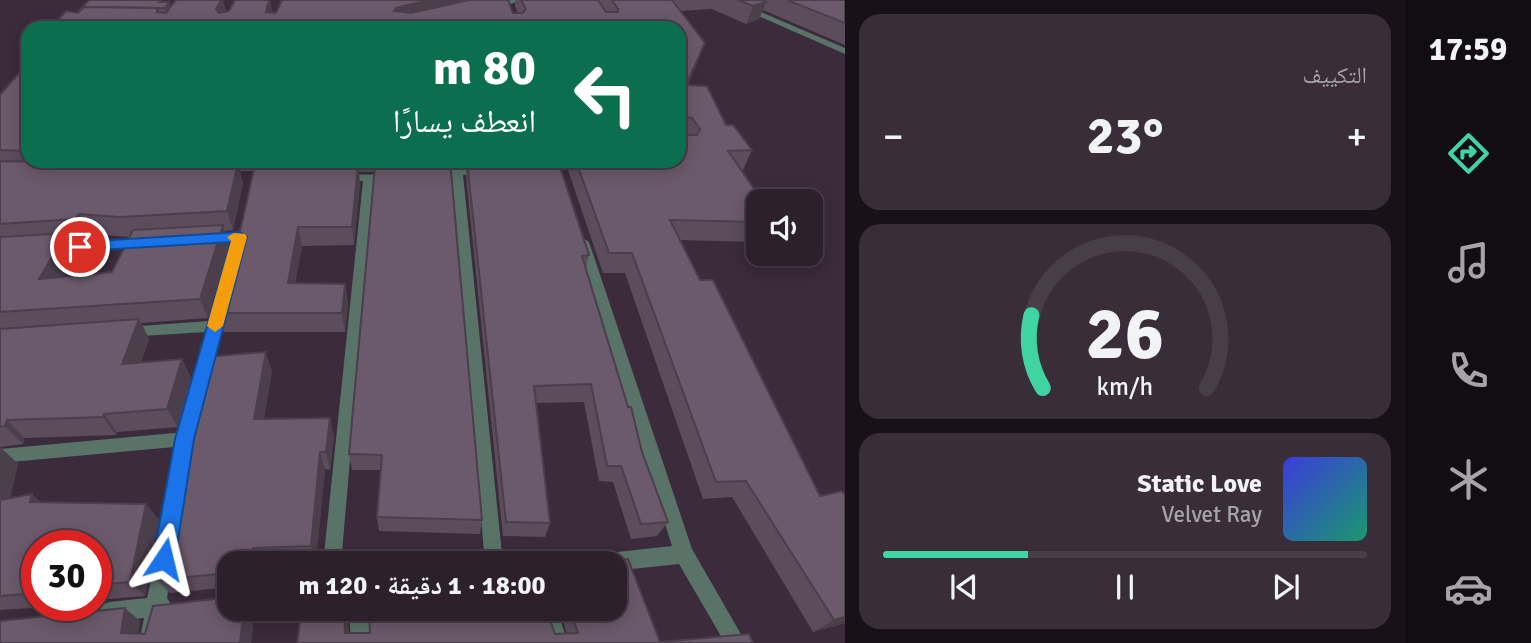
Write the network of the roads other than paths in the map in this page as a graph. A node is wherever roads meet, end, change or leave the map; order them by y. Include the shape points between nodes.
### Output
1 (519, 0) edge
2 (726, 0) edge
3 (507, 4) junction
4 (483, 10) edge
5 (512, 16) edge
6 (845, 51) edge
7 (448, 168) edge
8 (495, 169) edge
9 (420, 174) edge
10 (407, 175) edge
11 (324, 178) edge
12 (369, 178) junction
13 (579, 229) edge
14 (239, 237) edge
15 (200, 239) edge
16 (160, 242) edge
17 (40, 249) edge
18 (226, 288) edge
19 (215, 326) junction
20 (107, 333) edge
21 (198, 389) edge
22 (185, 439) edge
23 (0, 456) edge
24 (167, 542) edge
25 (333, 551) edge
26 (492, 551) edge
27 (684, 554) junction
28 (627, 560) edge
29 (180, 604) edge
30 (156, 607) junction
31 (112, 612) edge
32 (360, 621) edge
33 (551, 621) edge
34 (149, 643) edge
35 (361, 643) edge
36 (558, 643) edge
37 (736, 643) edge

1 - 3 street
2 - 6 street
3 - 4 street
3 - 5 street
7 - 8 street
7 - 9 street
7 - 26 street
10 - 12 street
11 - 12 street
12 - 25 street
13 - 27 street
14 - 15 street
16 - 17 street
18 - 19 street
19 - 20 street
19 - 21 street
22 - 23 street
24 - 30 street
27 - 28 street
27 - 37 street
29 - 30 street
30 - 31 street
30 - 34 street
32 - 35 street
33 - 36 street

